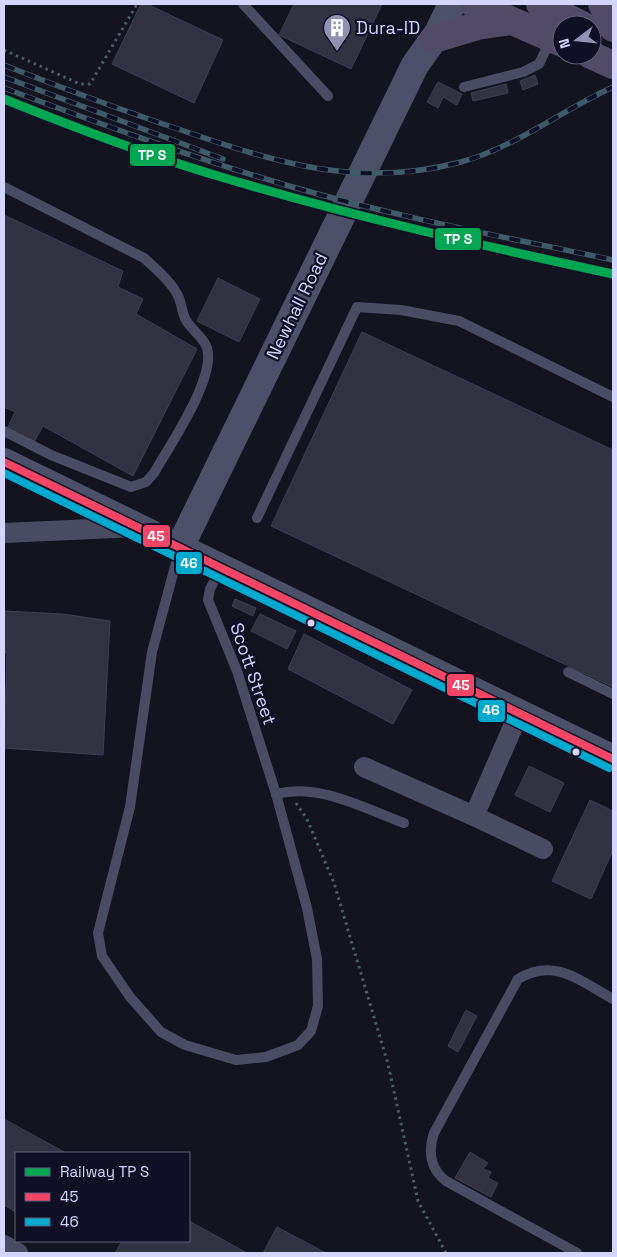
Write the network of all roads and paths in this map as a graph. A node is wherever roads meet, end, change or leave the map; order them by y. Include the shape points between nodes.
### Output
1 (137, 4) edge
2 (243, 4) edge
3 (432, 4) edge
4 (452, 4) edge
5 (474, 4) edge
6 (540, 4) edge
7 (565, 15) edge
8 (510, 22) junction
9 (552, 25) edge
10 (434, 39) junction
11 (602, 44) edge
12 (4, 50) edge
13 (552, 55) edge
14 (415, 65) junction
15 (613, 65) edge
16 (464, 87) dead end
17 (328, 96) dead end
18 (4, 187) edge
19 (613, 397) edge
20 (4, 431) edge
21 (4, 462) edge
22 (257, 518) dead end
23 (137, 527) junction
24 (4, 533) edge
25 (180, 547) junction
26 (221, 568) junction
27 (568, 672) dead end
28 (613, 694) edge
29 (519, 713) junction
30 (613, 759) edge
31 (364, 767) dead end
32 (276, 794) junction
33 (474, 816) junction
34 (307, 819) dead end
35 (404, 823) dead end
36 (543, 849) dead end
37 (613, 999) edge
38 (4, 1245) edge
39 (18, 1253) edge
40 (446, 1253) edge
41 (577, 1253) edge

1 - 12 path via 90,84 80,84
2 - 17 lane
3 - 14 main road, Newhall Road
4 - 10 main road, Newhall Road
5 - 8 main road
6 - 7 main road
8 - 9 main road
8 - 10 main road via 477,26
10 - 14 main road, Newhall Road
11 - 15 main road
13 - 16 lane via 523,72
14 - 25 main road, Newhall Road
18 - 20 lane via 144,258 178,296 186,321 207,348 208,370 201,389 154,473 146,482 131,487 51,455
19 - 22 lane via 459,321 401,310 357,307
21 - 23 main road
23 - 24 street
23 - 25 main road
25 - 26 main road
25 - 32 lane, Scott Street via 152,652 130,807 98,933 102,956 130,997 161,1032 185,1045 236,1060 266,1057 298,1045 311,1032 318,1006 317,959
26 - 29 main road
26 - 32 lane, Scott Street via 208,600 237,671
27 - 28 lane
29 - 30 main road
29 - 33 street
31 - 33 street
32 - 35 lane via 293,790 318,791
33 - 36 street
34 - 40 path via 334,883 388,1064 418,1201
37 - 41 lane via 560,971 545,968 518,979 434,1133 430,1147 436,1174
38 - 39 street

